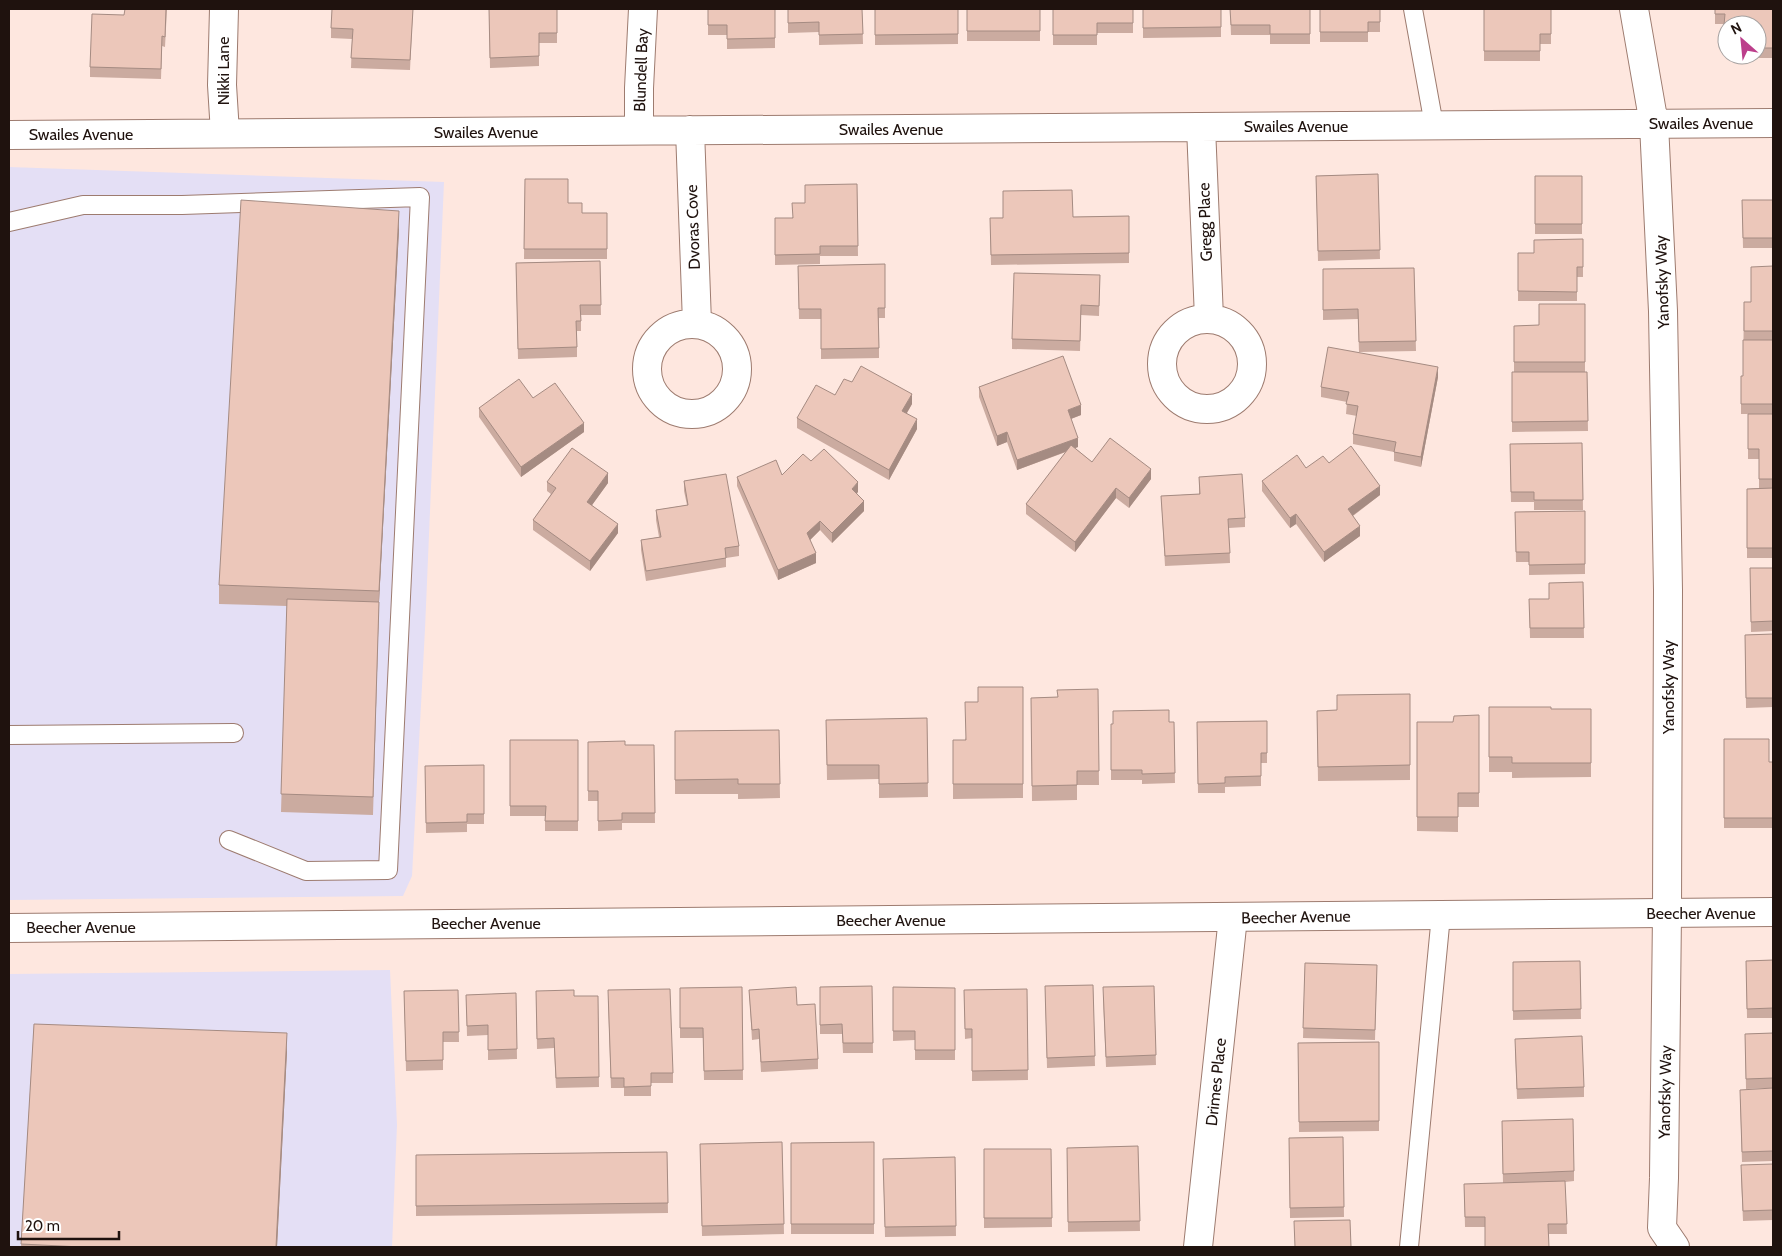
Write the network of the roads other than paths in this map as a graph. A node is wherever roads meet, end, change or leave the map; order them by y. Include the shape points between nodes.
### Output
1 (224, 9) edge
2 (643, 9) edge
3 (1413, 9) edge
4 (1634, 9) edge
5 (1773, 123) edge
6 (1654, 124) junction
7 (1434, 125) junction
8 (1201, 127) junction
9 (639, 130) junction
10 (690, 130) junction
11 (225, 133) junction
12 (9, 135) edge
13 (9, 222) edge
14 (1209, 318) dead end
15 (697, 323) dead end
16 (234, 733) dead end
17 (9, 735) edge
18 (229, 840) dead end
19 (1773, 912) edge
20 (1667, 913) junction
21 (1441, 915) junction
22 (1233, 917) junction
23 (9, 928) edge
24 (1198, 1247) edge
25 (1409, 1247) edge
26 (1675, 1247) edge

1 - 11 street, Nikki Lane via 222,85
2 - 9 street, Blundell Bay
3 - 7 lane
4 - 6 street
5 - 6 street, Swailes Avenue
6 - 7 street, Swailes Avenue
6 - 20 street, Yanofsky Way via 1664,311
7 - 8 street, Swailes Avenue
8 - 10 street, Swailes Avenue
8 - 14 street, Gregg Place
9 - 10 street, Swailes Avenue
9 - 11 street, Swailes Avenue
10 - 15 street, Dvoras Cove
11 - 12 street, Swailes Avenue
13 - 18 lane via 83,205 420,197 388,870 306,871
16 - 17 lane
19 - 20 street, Beecher Avenue
20 - 21 street, Beecher Avenue
20 - 26 street, Yanofsky Way via 1662,1228
21 - 22 street, Beecher Avenue
21 - 25 lane
22 - 23 street, Beecher Avenue
22 - 24 street, Drimes Place

